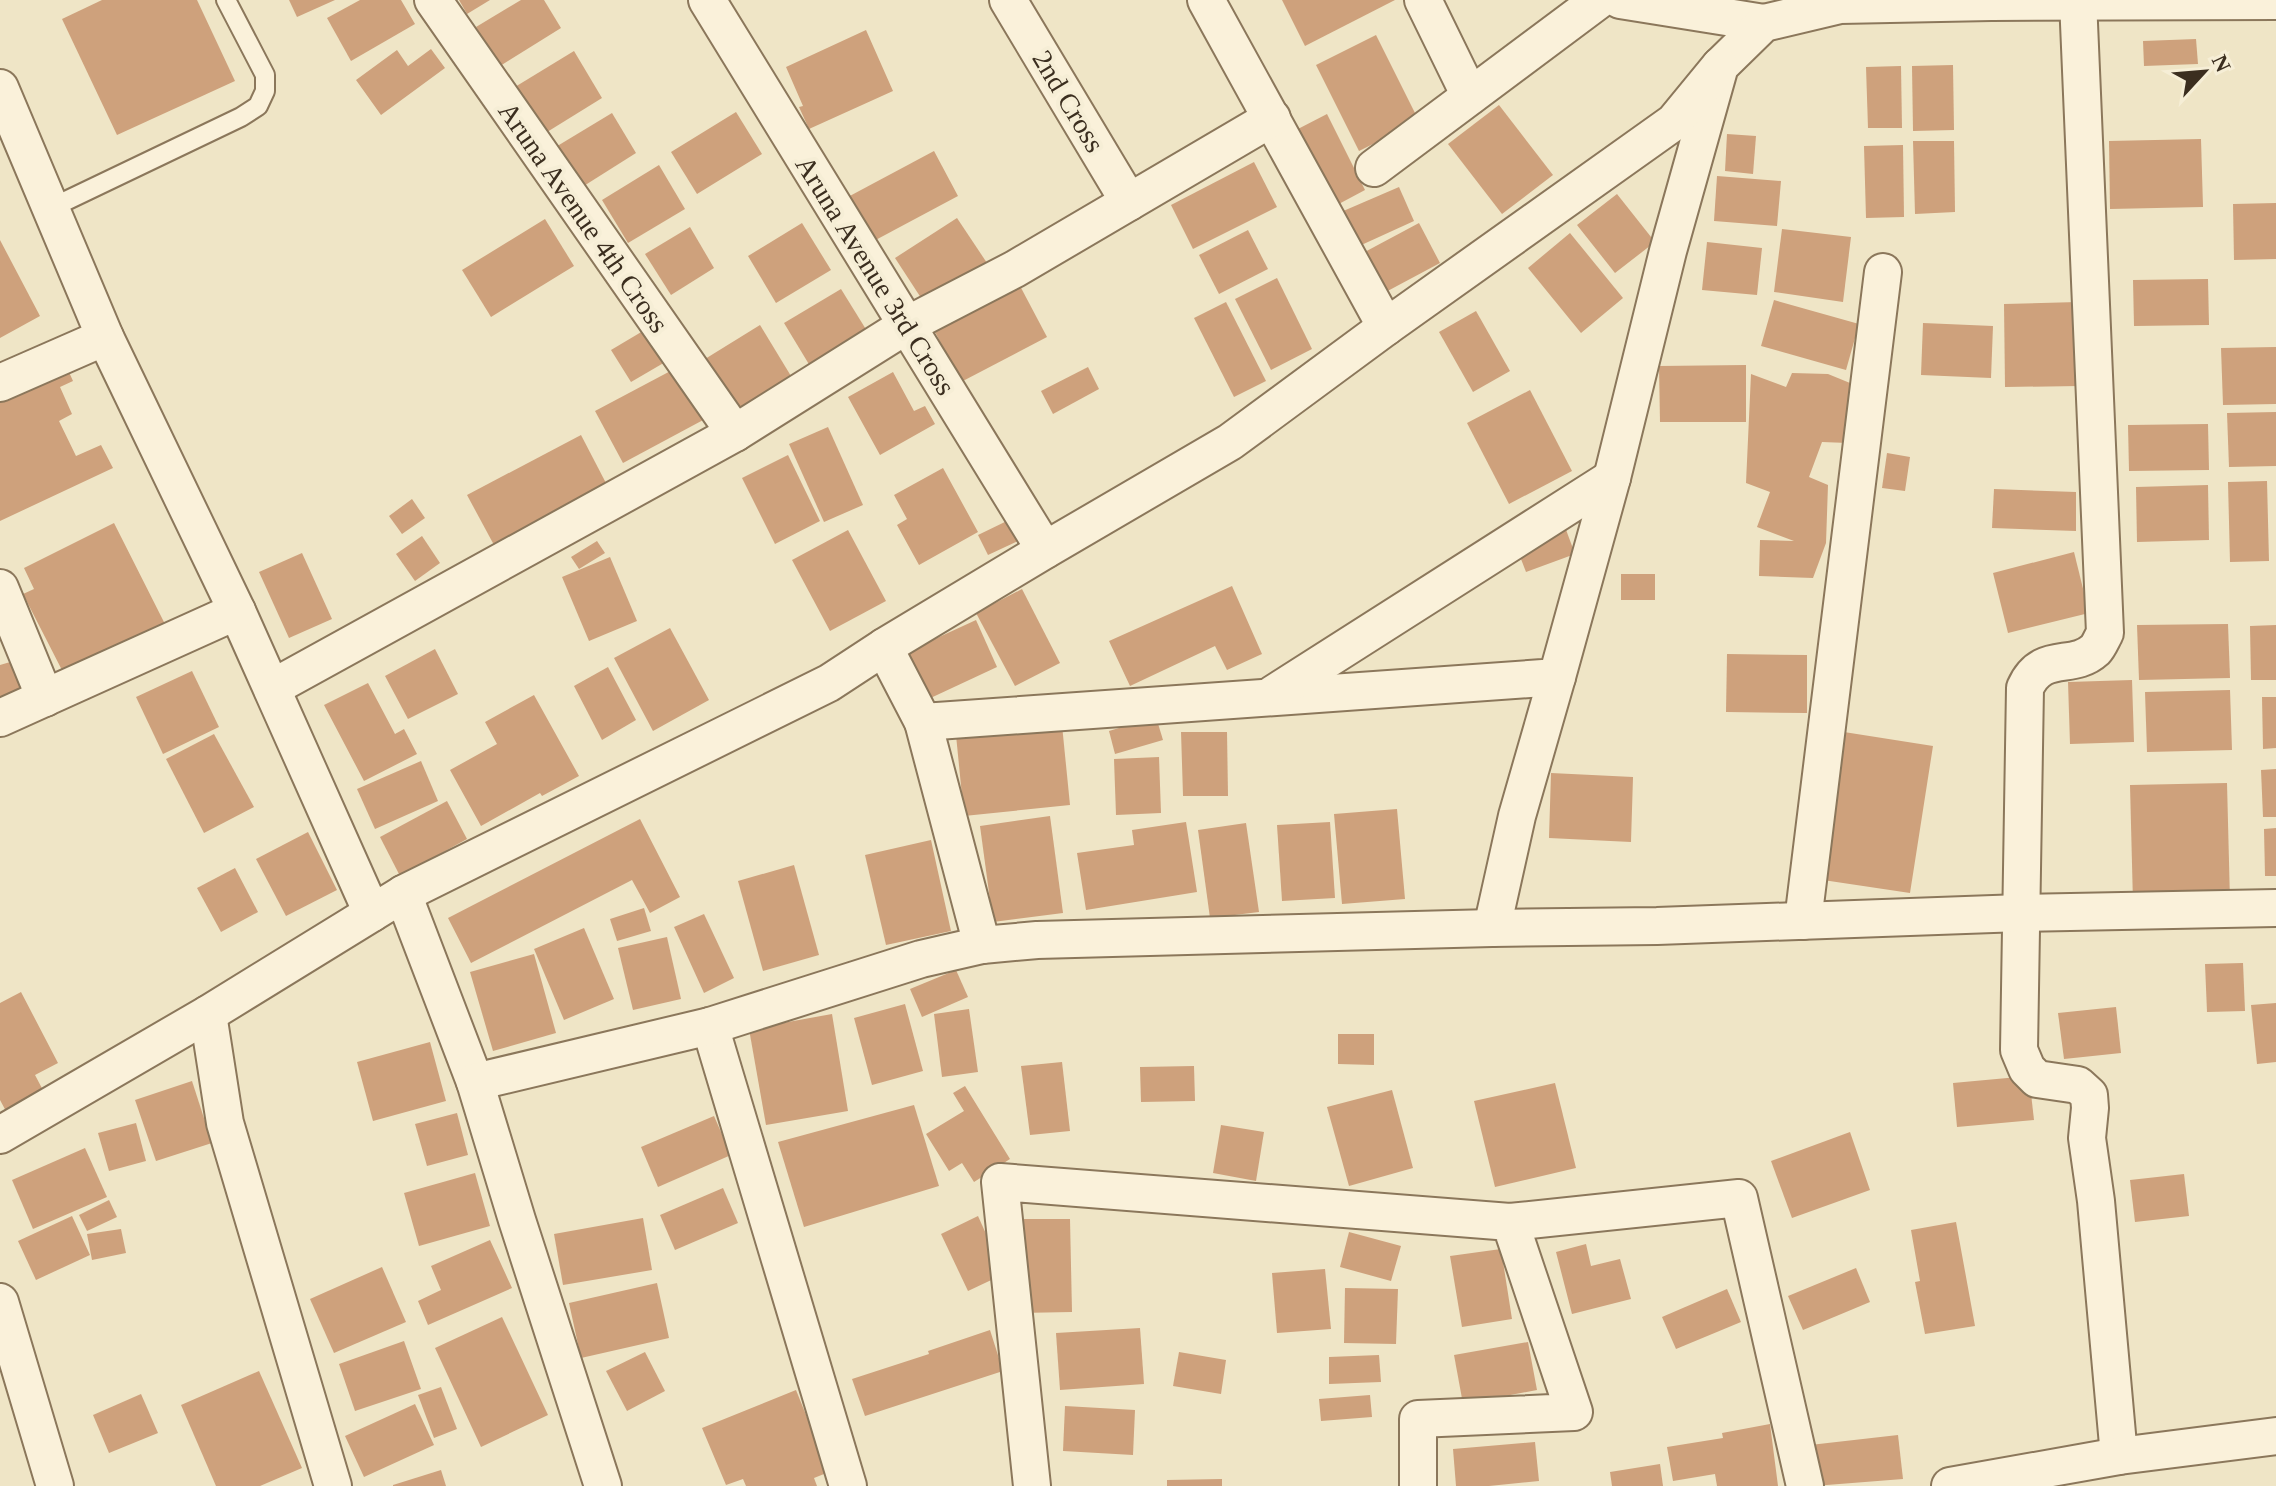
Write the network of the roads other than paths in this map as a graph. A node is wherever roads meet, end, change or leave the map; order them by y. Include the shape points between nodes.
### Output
1 (226, 0) edge
2 (433, 0) edge
3 (707, 0) edge
4 (1008, 0) edge
5 (1206, 0) edge
6 (1423, 0) edge
7 (1599, 0) edge
8 (1620, 0) edge
9 (2078, 1) edge
10 (2276, 1) edge
11 (1840, 2) edge
12 (1764, 23) junction
13 (1720, 66) junction
14 (0, 88) edge
15 (1470, 96) junction
16 (1272, 118) junction
17 (1374, 168) dead end
18 (1129, 202) junction
19 (51, 208) junction
20 (1883, 272) dead end
21 (907, 325) junction
22 (1386, 327) junction
23 (105, 337) junction
24 (0, 383) edge
25 (735, 433) junction
26 (1612, 478) junction
27 (1045, 550) junction
28 (0, 588) edge
29 (237, 611) junction
30 (884, 647) junction
31 (1557, 677) junction
32 (272, 688) junction
33 (1269, 697) junction
34 (45, 698) junction
35 (0, 718) edge
36 (923, 722) junction
37 (403, 894) junction
38 (2276, 908) edge
39 (372, 913) junction
40 (2021, 913) junction
41 (1803, 921) junction
42 (1492, 928) junction
43 (982, 945) junction
44 (208, 1014) junction
45 (710, 1026) junction
46 (475, 1082) junction
47 (0, 1135) edge
48 (1510, 1222) junction
49 (0, 1302) edge
50 (2276, 1436) edge
51 (2119, 1456) junction
52 (55, 1486) edge
53 (333, 1486) edge
54 (603, 1486) edge
55 (848, 1486) edge
56 (1032, 1486) edge
57 (1418, 1486) edge
58 (1805, 1486) edge
59 (1950, 1486) edge

1 - 19 lane via 265,75 258,106
2 - 25 street, Aruna Avenue 4th Cross
3 - 21 street, Aruna Avenue 3rd Cross
4 - 18 street, 2nd Cross
5 - 16 street
6 - 15 street
7 - 15 street
8 - 12 street
9 - 10 street
9 - 11 street
9 - 40 street via 2105,633 2095,650 2041,667 2025,688
11 - 12 street
12 - 13 street
13 - 22 street via 1674,122
13 - 26 street
14 - 19 street
15 - 17 street
16 - 18 street
16 - 22 street
18 - 21 street
19 - 23 street
20 - 41 street
21 - 25 street
21 - 27 street, Aruna Avenue 3rd Cross
22 - 27 street via 1230,442
23 - 24 street
23 - 29 street
25 - 32 street
26 - 31 street
26 - 33 street
27 - 30 street
28 - 34 street
29 - 32 street
29 - 34 street
30 - 36 street
30 - 37 street via 829,683
31 - 33 street
31 - 42 street
32 - 39 street
33 - 36 street
34 - 35 street
36 - 43 street
37 - 39 street
37 - 46 street
38 - 40 street
39 - 44 street
40 - 41 street
40 - 51 street via 2019,1050 2037,1079 2078,1085 2089,1095 2087,1138
41 - 42 street
42 - 43 street
43 - 45 street
44 - 47 street
44 - 53 street via 225,1123
45 - 46 street
45 - 55 street
46 - 54 street
48 - 56 street via 1000,1182
48 - 57 street via 1574,1412 1418,1419
48 - 58 street via 1739,1198
49 - 52 street
50 - 51 street
51 - 59 street

